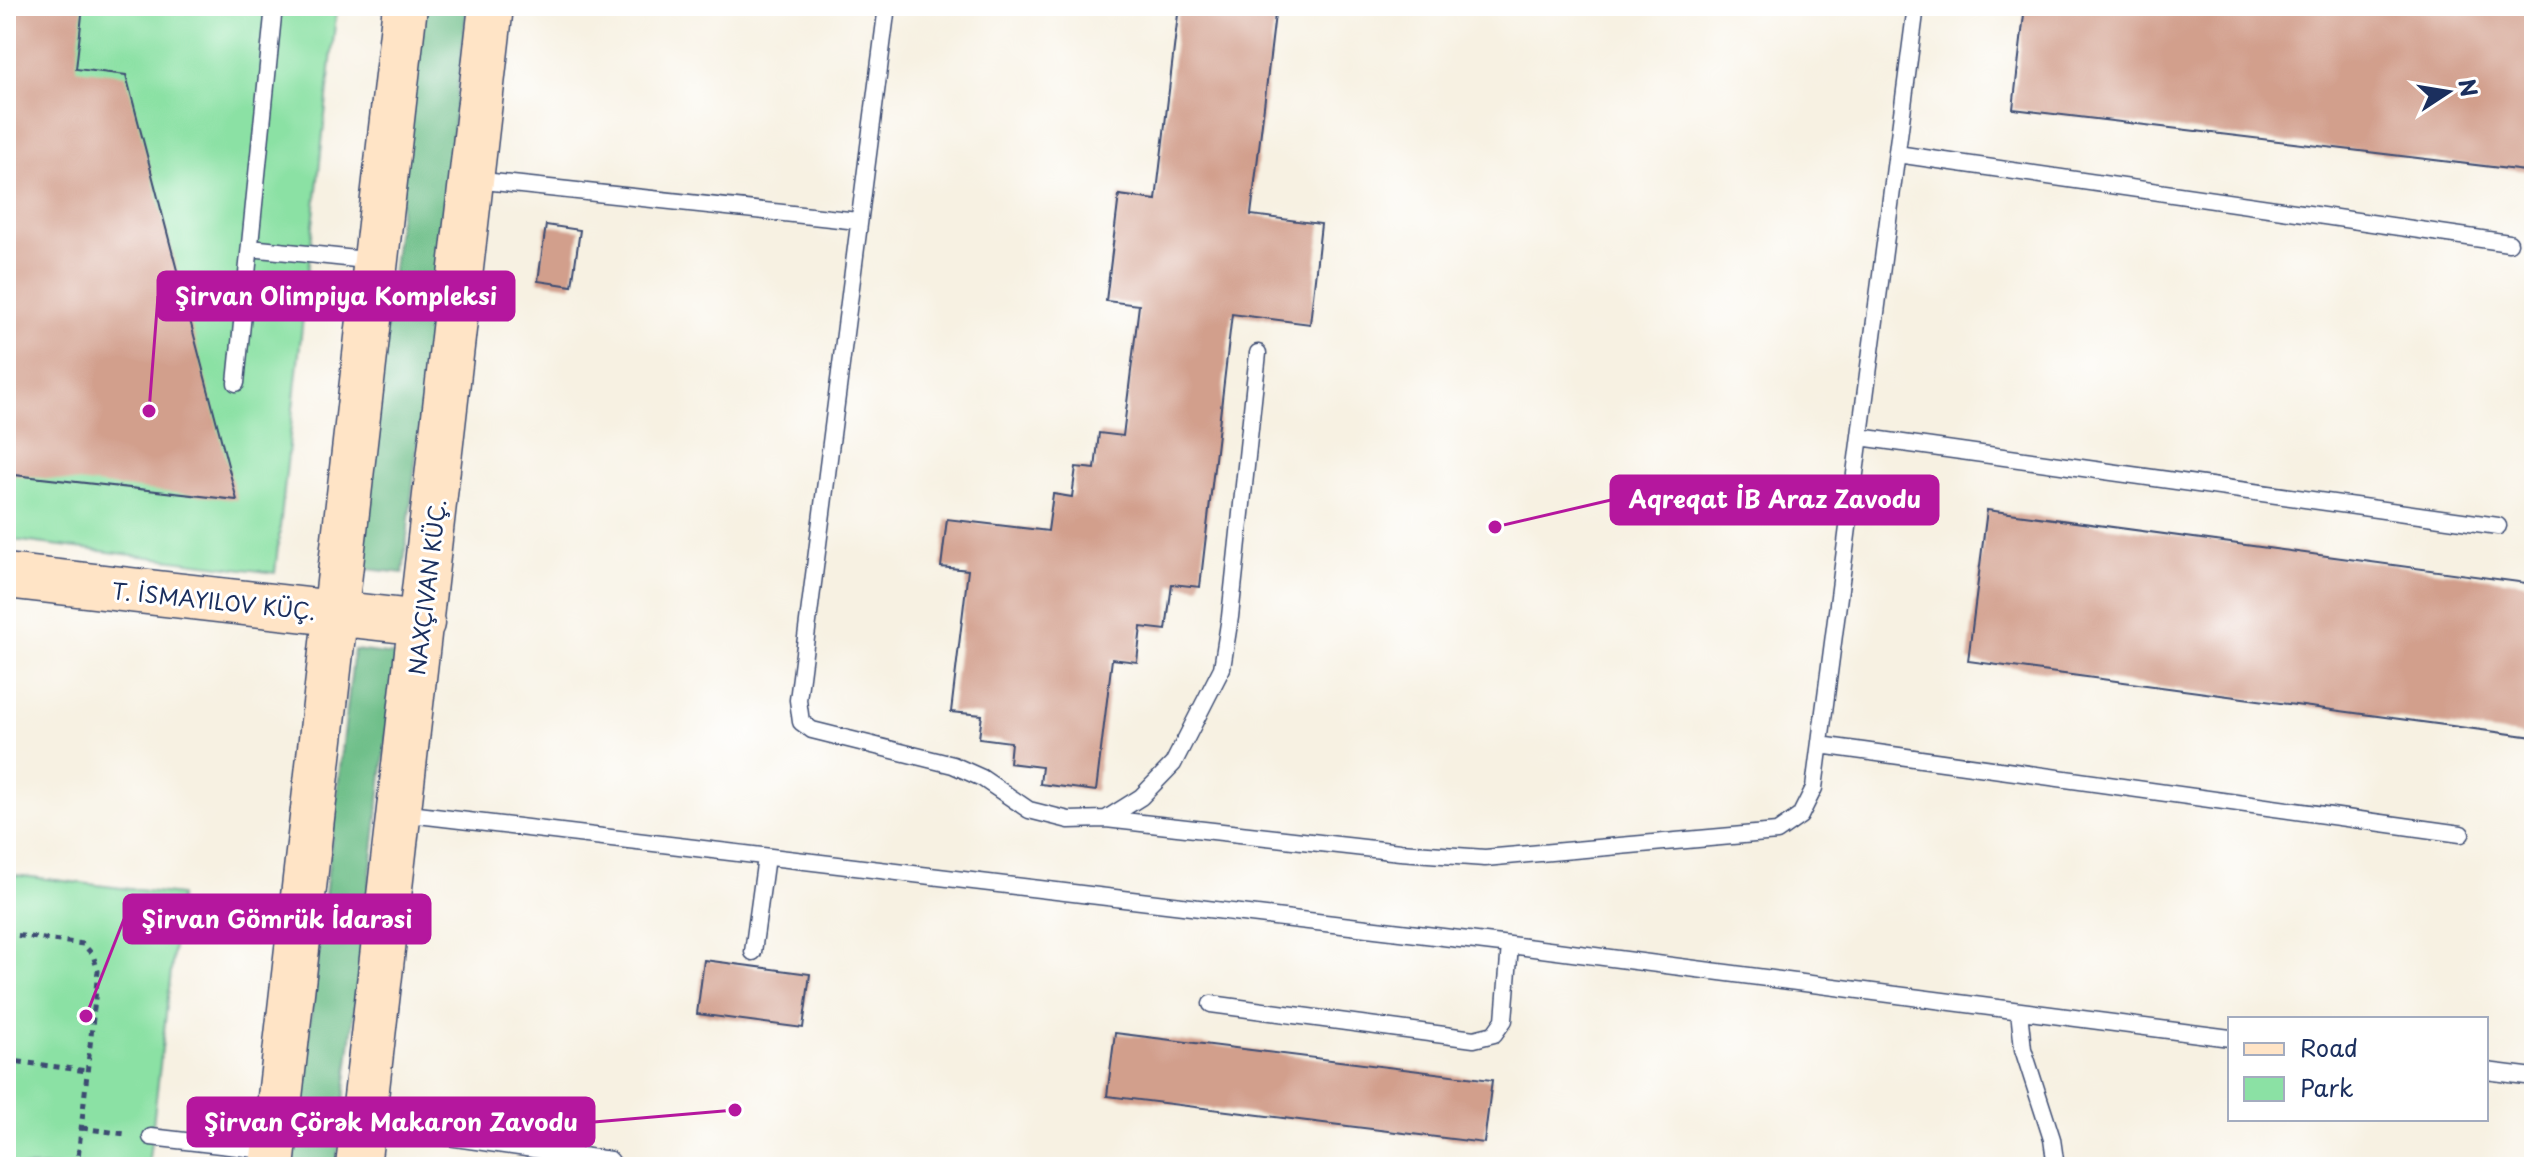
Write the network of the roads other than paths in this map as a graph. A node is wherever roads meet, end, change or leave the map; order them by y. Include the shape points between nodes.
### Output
1 (274, 6) edge
2 (405, 6) edge
3 (491, 6) edge
4 (887, 6) edge
5 (1916, 6) edge
6 (1897, 154) junction
7 (472, 180) junction
8 (858, 221) junction
9 (2509, 243) dead end
10 (250, 248) junction
11 (376, 261) junction
12 (1258, 353) dead end
13 (236, 383) dead end
14 (1860, 437) junction
15 (2498, 526) dead end
16 (6, 576) edge
17 (337, 614) junction
18 (422, 623) junction
19 (1820, 745) junction
20 (400, 813) junction
21 (1106, 819) junction
22 (2461, 834) dead end
23 (766, 857) junction
24 (1510, 945) junction
25 (753, 952) dead end
26 (1211, 1004) dead end
27 (2019, 1011) junction
28 (2228, 1038) edge
29 (2488, 1071) edge
30 (2534, 1077) edge
31 (363, 1124) junction
32 (151, 1137) road end
33 (273, 1159) edge
34 (358, 1167) edge
35 (615, 1167) edge
36 (2056, 1167) edge

1 - 10 lane
2 - 11 street
3 - 7 street
4 - 8 lane
5 - 6 lane
6 - 9 lane
6 - 14 lane
7 - 8 lane
7 - 18 street
8 - 21 lane via 798,700 801,722 812,730 953,765 1029,810 1069,820
10 - 11 lane
10 - 13 lane
11 - 17 street
12 - 21 lane via 1222,668 1173,764 1141,797
14 - 15 lane
14 - 19 lane
16 - 17 street
17 - 18 street
17 - 33 street
18 - 20 street
19 - 21 lane via 1814,788 1800,816 1777,832 1485,858
19 - 22 lane
20 - 23 lane
20 - 31 street
23 - 24 lane
23 - 25 lane
24 - 26 lane via 1504,1020 1494,1034 1474,1039
24 - 27 lane
27 - 28 lane
27 - 36 lane via 2023,1049
29 - 30 lane
31 - 34 street
31 - 35 lane via 610,1160
32 - 33 lane

